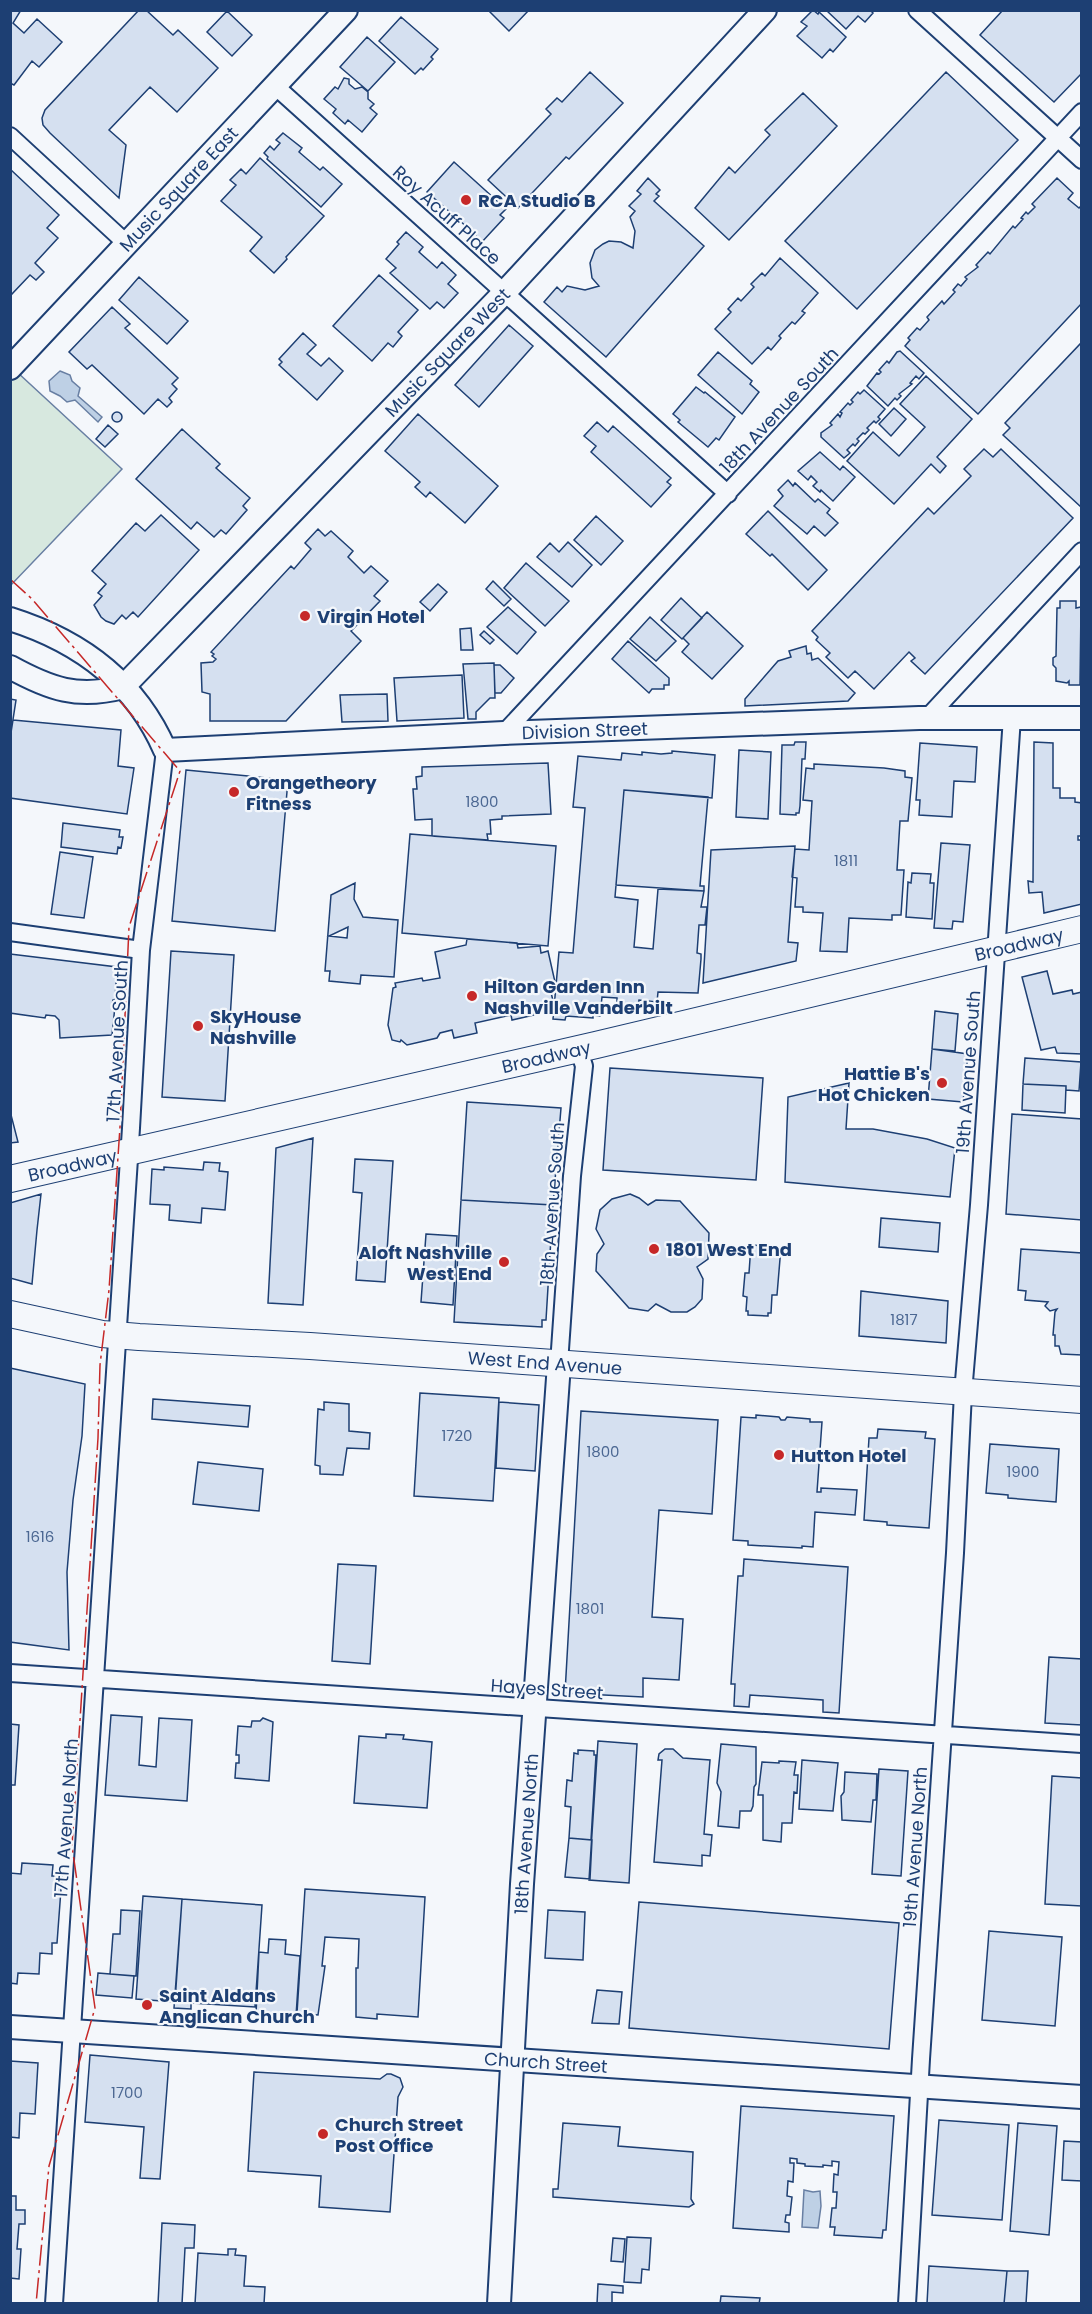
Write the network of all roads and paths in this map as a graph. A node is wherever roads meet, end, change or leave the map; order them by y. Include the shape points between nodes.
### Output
1 (346, 10) edge
2 (765, 10) edge
3 (917, 10) edge
4 (274, 86) junction
5 (1082, 112) edge
6 (10, 136) edge
7 (1057, 138) junction
8 (1082, 160) edge
9 (126, 243) junction
10 (504, 292) junction
11 (10, 368) edge
12 (728, 494) junction
13 (1082, 550) edge
14 (10, 620) edge
15 (10, 667) edge
16 (123, 687) junction
17 (1012, 717) junction
18 (927, 718) junction
19 (1082, 718) edge
20 (504, 733) junction
21 (165, 750) junction
22 (1082, 929) edge
23 (10, 932) edge
24 (996, 948) junction
25 (141, 950) junction
26 (578, 1048) junction
27 (129, 1152) junction
28 (10, 1179) edge
29 (10, 1314) edge
30 (118, 1335) junction
31 (559, 1364) junction
32 (963, 1393) junction
33 (1082, 1400) edge
34 (10, 1673) edge
35 (96, 1678) junction
36 (534, 1708) junction
37 (942, 1735) junction
38 (1082, 1744) edge
39 (10, 2027) edge
40 (70, 2032) junction
41 (513, 2061) junction
42 (919, 2087) junction
43 (1082, 2097) edge
44 (54, 2304) edge
45 (499, 2304) edge
46 (907, 2304) edge

1 - 4 main road, Music Square East
2 - 10 main road, Music Square West
3 - 7 street
4 - 9 main road, Music Square East
4 - 10 street, Roy Acuff Place
5 - 7 street, 18th Avenue South
6 - 9 street
7 - 8 street
7 - 12 street, 18th Avenue South
9 - 11 main road, Music Square East
10 - 12 street, Roy Acuff Place
10 - 16 main road, Music Square West
12 - 20 street, 18th Avenue South
13 - 18 street
14 - 16 main road via 58,637 99,663
15 - 16 main road via 64,691 101,693
16 - 21 main road via 149,719
17 - 18 main road, Division Street
17 - 19 main road, Division Street
17 - 24 street, 19th Avenue South
18 - 20 main road, Division Street
20 - 21 main road, Division Street
21 - 25 street, 17th Avenue South
22 - 24 main road, Broadway
23 - 25 street
24 - 26 main road, Broadway
24 - 32 street, 19th Avenue South
25 - 27 street, 17th Avenue South
26 - 27 main road, Broadway
26 - 31 street, 18th Avenue South via 584,1066
27 - 28 main road, Broadway
27 - 30 street, 17th Avenue South
29 - 30 main road, West End Avenue
30 - 31 main road, West End Avenue
30 - 35 street, 17th Avenue North
31 - 32 main road, West End Avenue
31 - 36 main road, 18th Avenue North
32 - 33 main road, West End Avenue
32 - 37 street, 19th Avenue North
34 - 35 street, Hayes Street
35 - 36 street, Hayes Street
35 - 40 street, 17th Avenue North
36 - 37 street, Hayes Street
36 - 41 main road, 18th Avenue North
37 - 38 street, Hayes Street
37 - 42 street, 19th Avenue North
39 - 40 main road, Church Street
40 - 41 main road, Church Street
40 - 44 street, 17th Avenue North
41 - 42 main road, Church Street
41 - 45 main road, 18th Avenue North
42 - 43 main road, Church Street
42 - 46 street, 19th Avenue North

